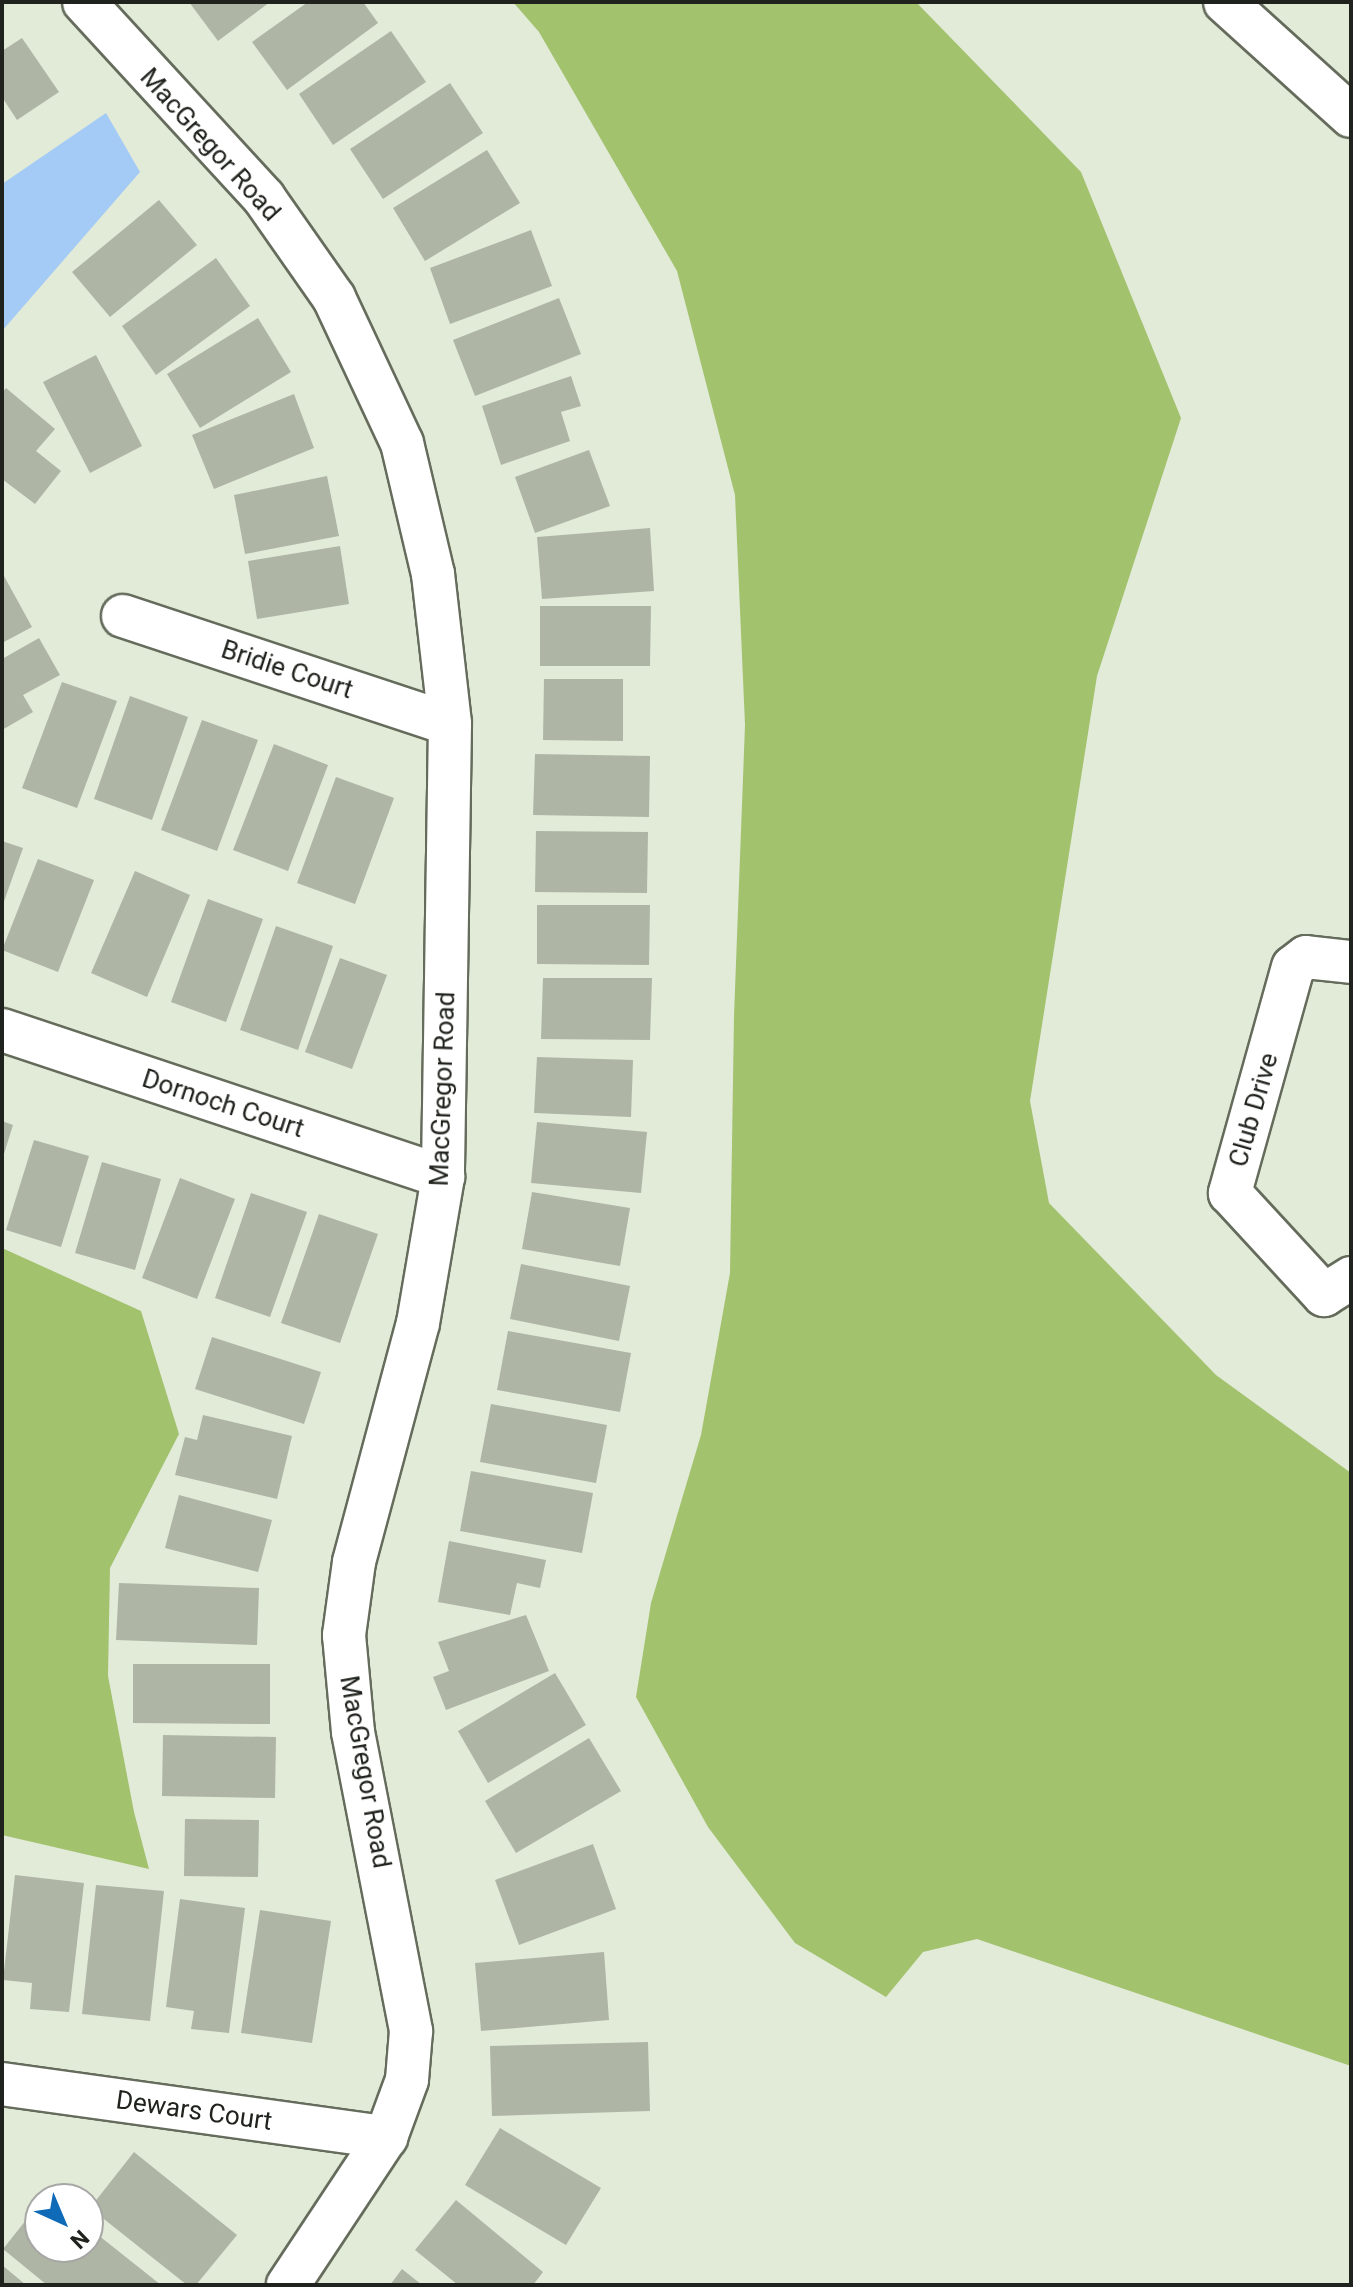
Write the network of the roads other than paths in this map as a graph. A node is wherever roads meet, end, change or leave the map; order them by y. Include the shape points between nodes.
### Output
1 (84, 2) edge
2 (1225, 2) edge
3 (1351, 116) edge
4 (123, 616) dead end
5 (450, 724) junction
6 (1351, 962) edge
7 (2, 1030) edge
8 (443, 1177) junction
9 (1351, 1278) edge
10 (2, 2084) edge
11 (386, 2137) junction
12 (288, 2285) edge

1 - 5 street, MacGregor Road via 264,198 334,298 402,443 433,574
2 - 3 street
4 - 5 street, Bridie Court
5 - 8 street, MacGregor Road
6 - 9 street, Club Drive via 1306,957 1293,967 1230,1193 1324,1295
7 - 8 street, Dornoch Court
8 - 11 street, MacGregor Road via 418,1323 354,1562 344,1635 353,1732 411,2031 407,2080
10 - 11 street, Dewars Court
11 - 12 street, MacGregor Road

